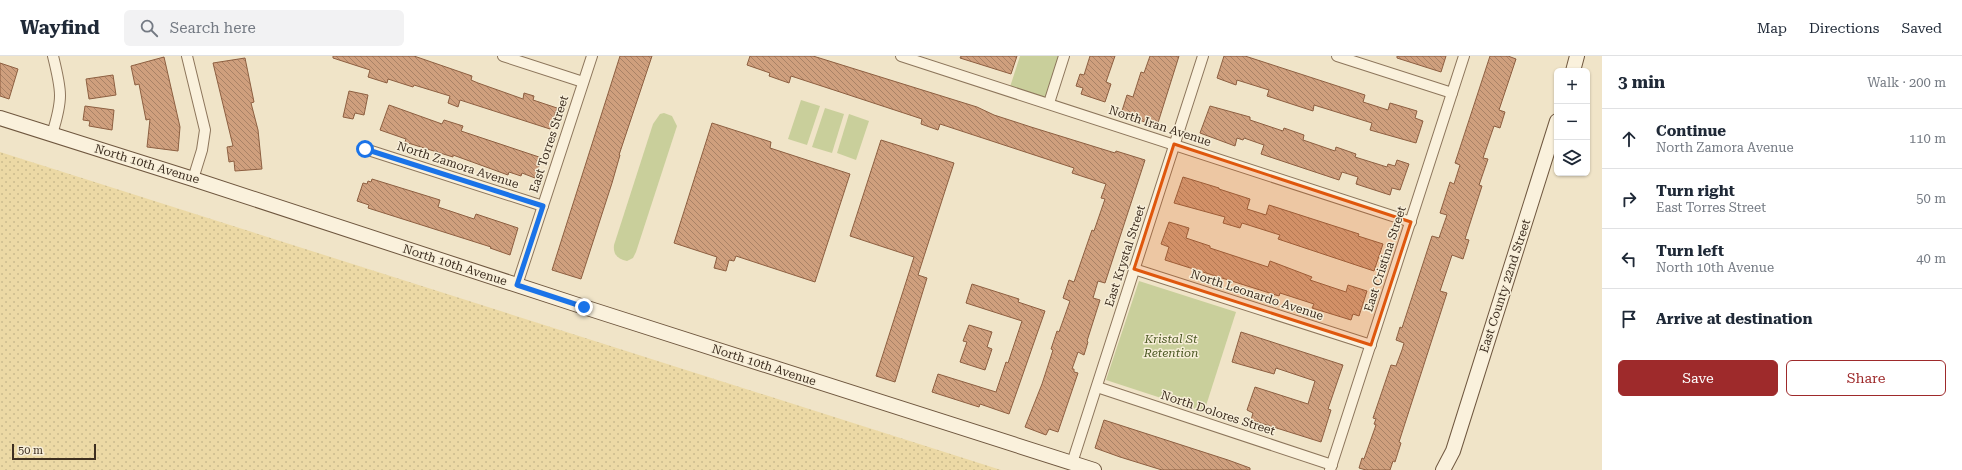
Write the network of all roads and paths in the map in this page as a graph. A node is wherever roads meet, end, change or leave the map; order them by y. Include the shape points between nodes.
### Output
1 (53, 56) edge
2 (186, 56) edge
3 (503, 56) edge
4 (592, 56) edge
5 (901, 56) edge
6 (1064, 56) edge
7 (1203, 56) edge
8 (1337, 56) edge
9 (1464, 56) edge
10 (1577, 56) edge
11 (1574, 68) edge
12 (583, 82) junction
13 (1452, 93) junction
14 (1049, 103) junction
15 (0, 118) edge
16 (1554, 131) edge
17 (52, 134) junction
18 (1174, 144) junction
19 (365, 149) dead end
20 (193, 179) junction
21 (543, 206) junction
22 (1411, 222) junction
23 (1134, 269) junction
24 (517, 285) junction
25 (1371, 345) junction
26 (1097, 387) junction
27 (1453, 451) junction
28 (1072, 463) junction
29 (1331, 467) edge
30 (1094, 470) edge
31 (1443, 470) edge
32 (1451, 470) edge

1 - 17 street via 61,88 60,108
2 - 20 street via 205,130
3 - 12 street
4 - 12 street, East Torres Street
5 - 14 street, North Iran Avenue
6 - 14 street
7 - 18 street, East Krystal Street
8 - 13 street
9 - 13 street, East Cristina Street
10 - 11 main road
12 - 21 street, East Torres Street
13 - 22 street, East Cristina Street
14 - 18 street, North Iran Avenue
15 - 17 main road, North 10th Avenue
16 - 27 main road, East County 22nd Street
17 - 20 main road, North 10th Avenue
18 - 22 street, North Iran Avenue
18 - 23 street, East Krystal Street
19 - 21 street, North Zamora Avenue
20 - 24 main road, North 10th Avenue
21 - 24 street, East Torres Street
22 - 25 street, East Cristina Street
23 - 25 street, North Leonardo Avenue
23 - 26 street, East Krystal Street
24 - 28 main road, North 10th Avenue
25 - 29 street, East Cristina Street
26 - 28 street, East Krystal Street
26 - 29 street, North Dolores Street
27 - 31 main road, East County 22nd Street
27 - 32 main road, East County 22nd Street
28 - 30 main road, North 10th Avenue

